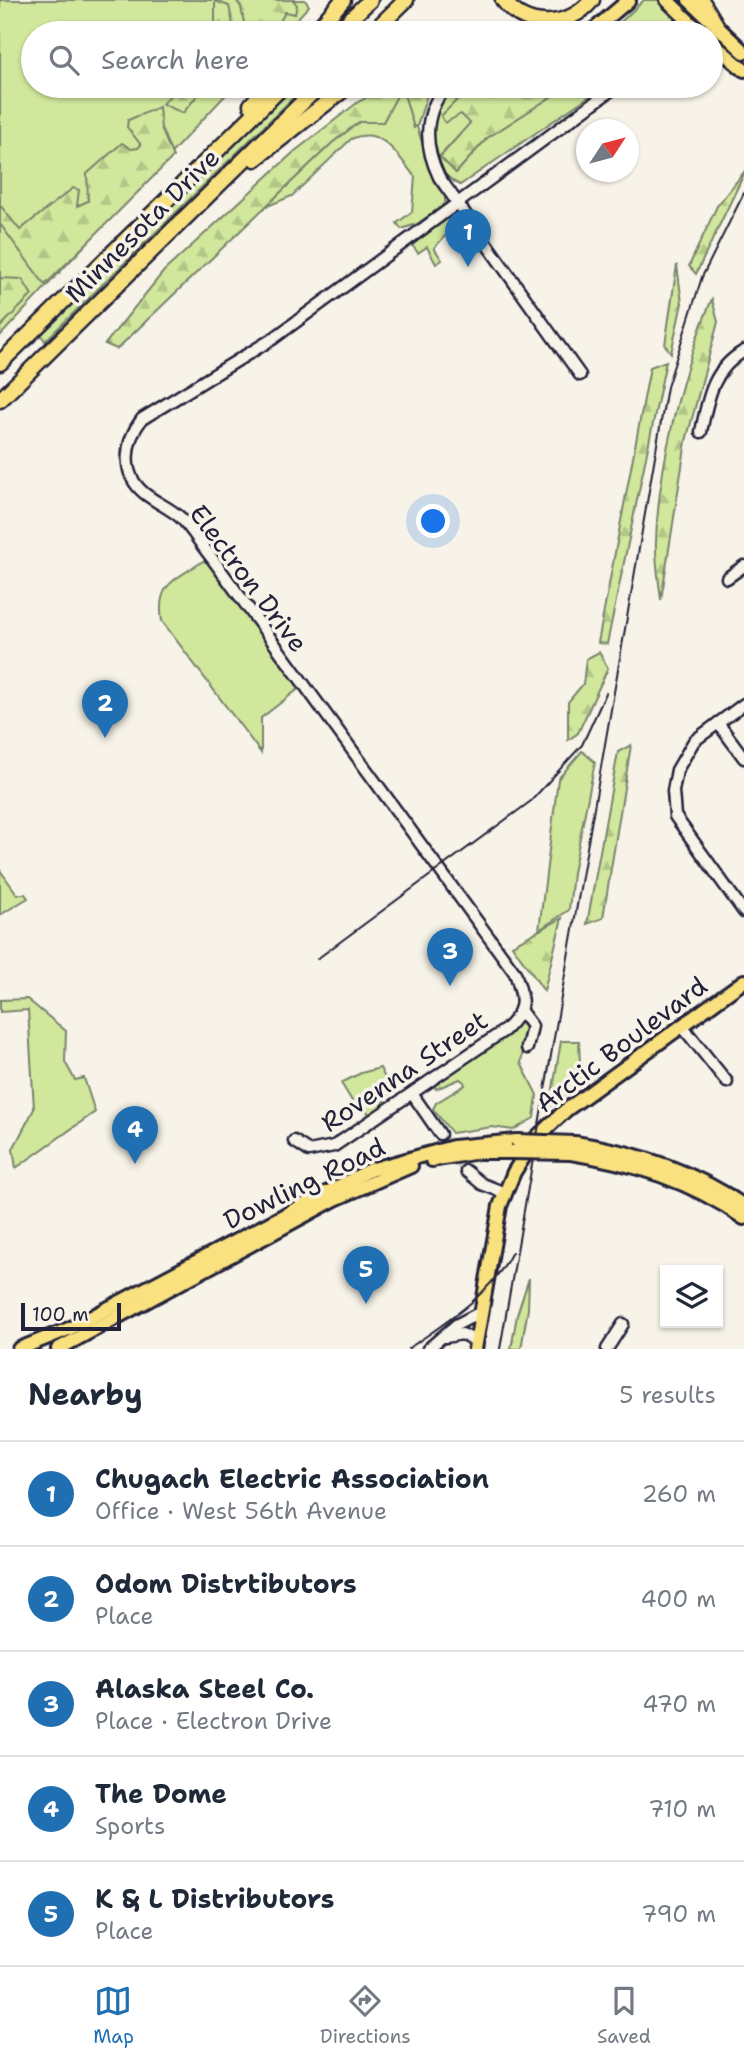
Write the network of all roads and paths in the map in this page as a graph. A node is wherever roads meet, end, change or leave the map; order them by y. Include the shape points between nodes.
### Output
1 (343, 0) edge
2 (370, 0) edge
3 (406, 0) edge
4 (503, 0) edge
5 (592, 0) edge
6 (629, 0) edge
7 (667, 0) edge
8 (689, 0) edge
9 (701, 0) edge
10 (325, 21) edge
11 (348, 21) edge
12 (384, 21) edge
13 (541, 21) edge
14 (558, 21) edge
15 (604, 21) edge
16 (686, 21) edge
17 (704, 21) edge
18 (709, 21) edge
19 (723, 40) edge
20 (723, 46) edge
21 (744, 52) edge
22 (744, 70) edge
23 (257, 98) edge
24 (271, 98) edge
25 (306, 98) edge
26 (333, 98) edge
27 (439, 98) edge
28 (601, 98) edge
29 (458, 203) junction
30 (156, 210) junction
31 (175, 224) junction
32 (744, 351) edge
33 (0, 363) edge
34 (580, 375) dead end
35 (0, 400) edge
36 (701, 432) dead end
37 (744, 566) edge
38 (727, 578) dead end
39 (744, 704) edge
40 (718, 723) junction
41 (744, 758) edge
42 (744, 912) edge
43 (744, 981) edge
44 (522, 1005) junction
45 (682, 1026) junction
46 (527, 1048) dead end
47 (727, 1082) dead end
48 (413, 1095) junction
49 (440, 1134) tunnel mouth
50 (295, 1141) dead end
51 (514, 1147) junction
52 (573, 1148) junction
53 (466, 1171) tunnel mouth
54 (505, 1193) junction
55 (744, 1206) edge
56 (744, 1218) edge
57 (481, 1312) junction
58 (623, 1324) dead end
59 (442, 1339) junction
60 (476, 1345) edge
61 (19, 1349) edge
62 (58, 1349) edge
63 (428, 1349) edge
64 (607, 1349) edge

1 - 10 highway
2 - 11 highway
3 - 12 highway
4 - 13 highway via 522,17
5 - 14 highway via 574,16
6 - 15 main road
7 - 16 main road
8 - 17 main road
9 - 18 highway
19 - 21 main road
20 - 22 main road
23 - 30 highway
24 - 30 highway, Minnesota Drive
25 - 31 highway, Minnesota Drive
26 - 31 highway
27 - 29 street via 428,141 439,177
28 - 29 street, Electron Drive
29 - 34 street
29 - 44 street, Electron Drive via 274,338 142,419 130,435 127,459 131,478 180,517 211,557 514,973
30 - 33 highway, Minnesota Drive
31 - 35 highway, Minnesota Drive
32 - 36 street via 730,359 711,384
37 - 38 street
39 - 40 street
40 - 41 street
40 - 42 street via 694,741 677,770 675,816
43 - 45 main road, Arctic Boulevard
44 - 46 street, Electron Drive via 532,1026
44 - 48 street, Rovenna Street via 517,1019 505,1030
45 - 47 street
45 - 54 main road, Arctic Boulevard via 542,1131
48 - 49 street
48 - 50 street, Rovenna Street via 334,1146 309,1151
51 - 52 main road, Dowling Road, bridge
51 - 61 main road, Dowling Road via 453,1147 370,1170 71,1328
51 - 62 main road, Dowling Road via 432,1160 358,1188
52 - 55 main road, Dowling Road via 649,1159
52 - 56 main road, Dowling Road via 660,1173
53 - 54 street
54 - 57 main road, Arctic Boulevard
57 - 59 street via 456,1325
57 - 60 main road, Arctic Boulevard
58 - 64 street
59 - 60 street via 463,1334
59 - 63 street

